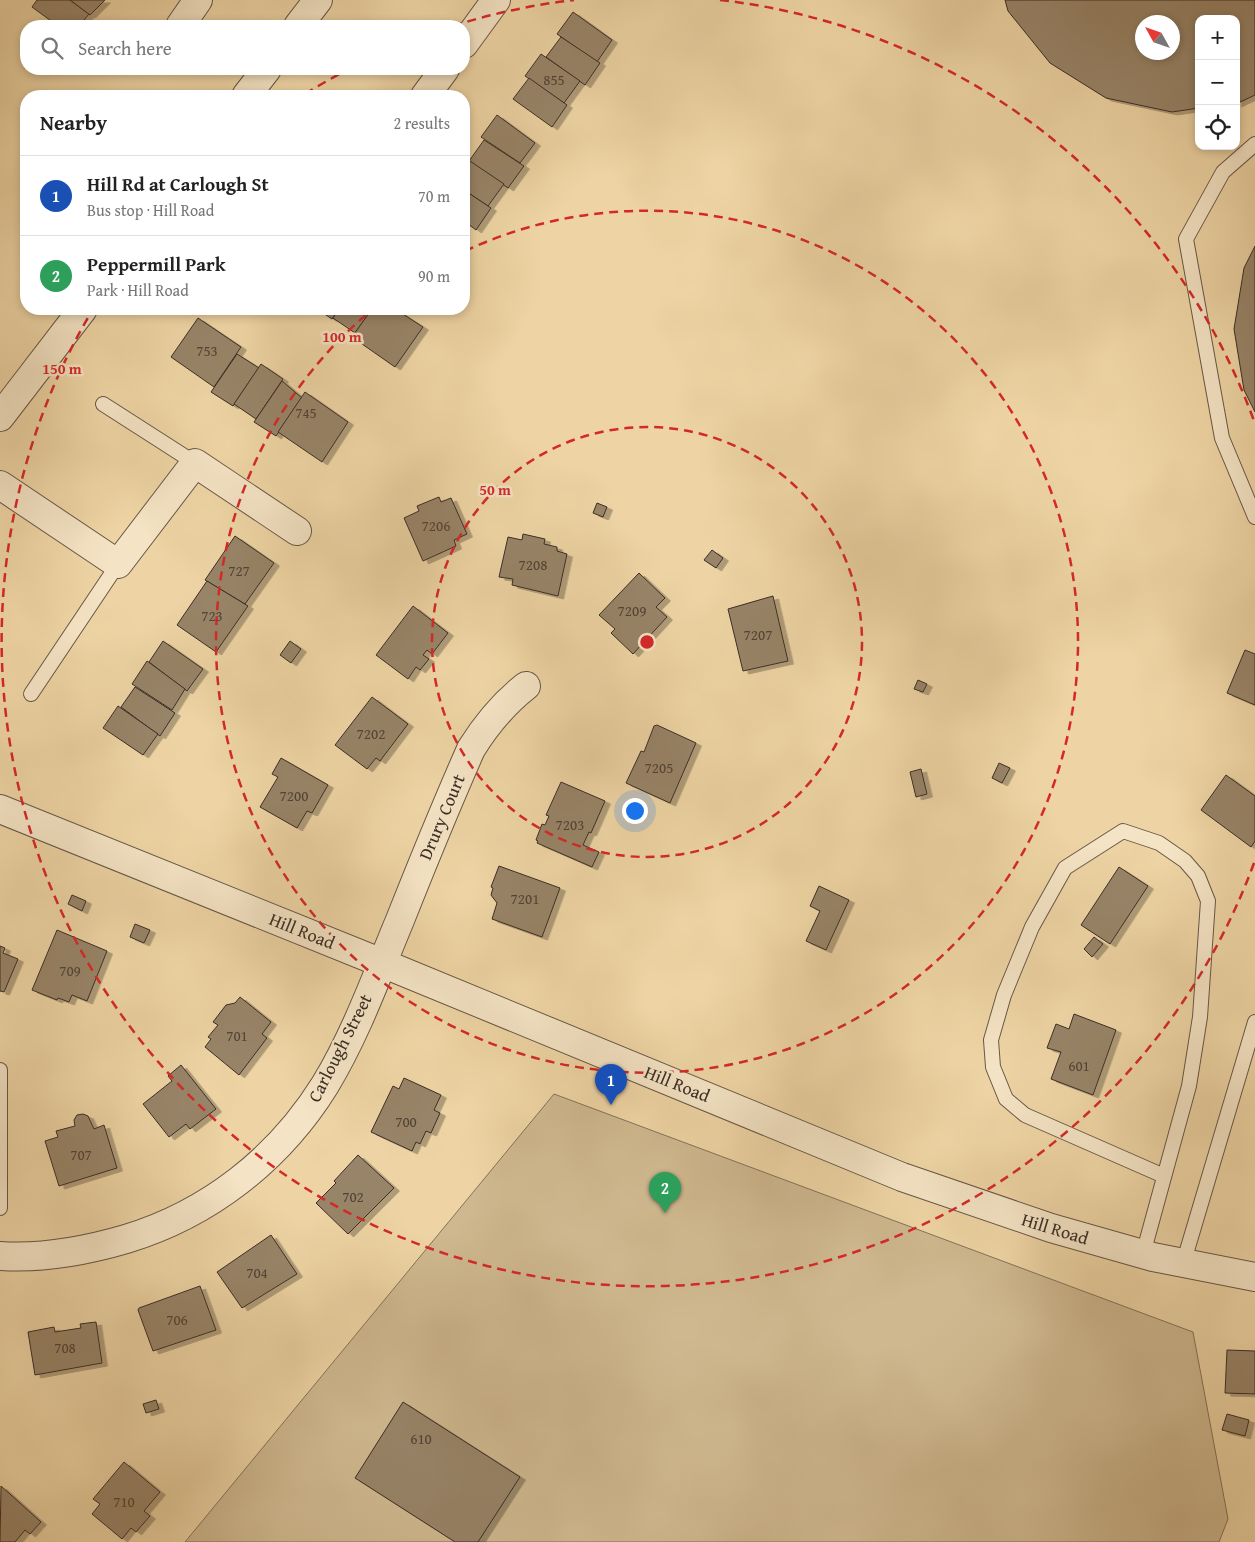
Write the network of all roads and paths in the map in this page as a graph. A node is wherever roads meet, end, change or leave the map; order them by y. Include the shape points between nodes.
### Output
1 (198, 0) edge
2 (318, 0) edge
3 (496, 0) edge
4 (184, 20) edge
5 (303, 20) edge
6 (470, 36) edge
7 (262, 75) edge
8 (441, 75) edge
9 (251, 90) edge
10 (430, 90) edge
11 (1255, 144) edge
12 (78, 315) edge
13 (103, 404) dead end
14 (0, 417) edge
15 (195, 463) junction
16 (0, 484) edge
17 (1255, 517) edge
18 (297, 531) dead end
19 (118, 564) junction
20 (526, 686) dead end
21 (31, 694) dead end
22 (0, 809) edge
23 (382, 963) junction
24 (1255, 1022) edge
25 (0, 1070) edge
26 (1164, 1176) junction
27 (0, 1208) edge
28 (1143, 1254) junction
29 (0, 1256) edge
30 (1183, 1264) junction
31 (1255, 1277) edge

1 - 4 street
2 - 5 street
3 - 6 street
7 - 9 street
8 - 10 street
11 - 17 lane via 1223,172 1186,240 1222,438
12 - 14 street
13 - 15 lane
15 - 18 street
15 - 19 street
16 - 19 street
19 - 21 lane
20 - 23 street, Drury Court via 495,714 471,749
22 - 23 street, Hill Road
23 - 28 street, Hill Road via 902,1177 1007,1214
23 - 29 street, Carlough Street via 326,1084 265,1159 224,1192 203,1207 168,1224 101,1246 58,1255
24 - 30 lane
25 - 27 lane
26 - 26 lane via 1189,1086 1199,1026 1208,901 1198,876 1186,861 1158,843 1122,831 1066,868 1032,927 1004,995 991,1040 993,1067 1006,1099 1024,1115
26 - 28 lane
28 - 30 street, Hill Road
30 - 31 street, Hill Road

